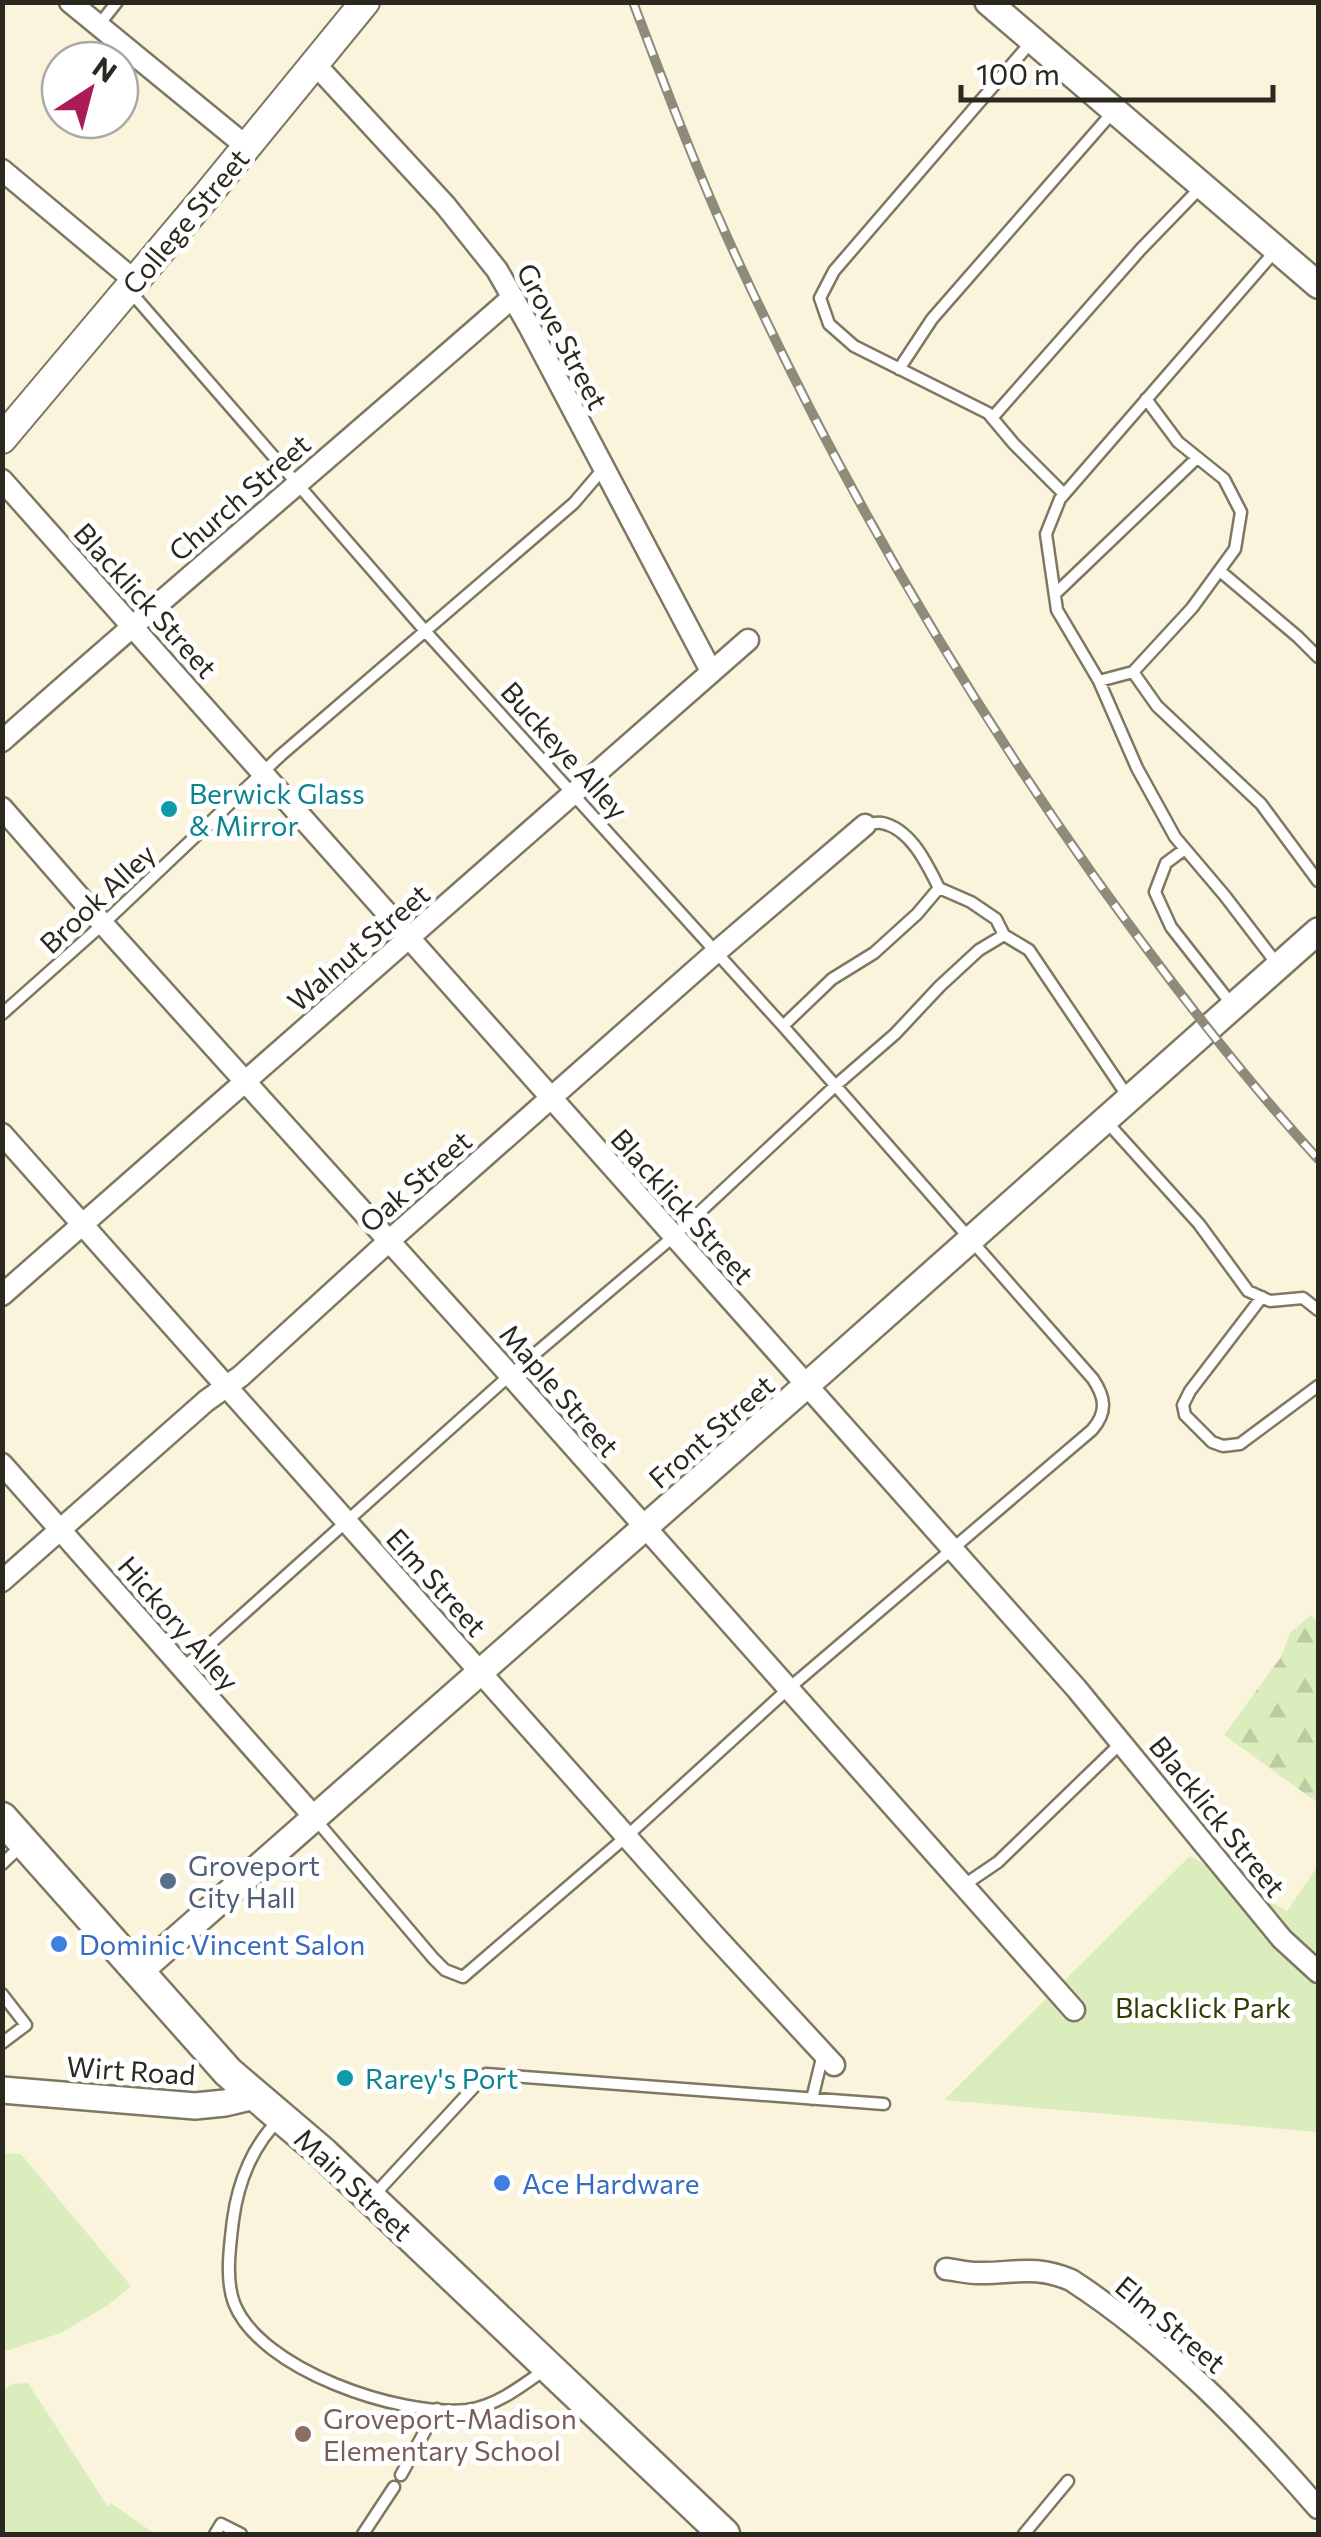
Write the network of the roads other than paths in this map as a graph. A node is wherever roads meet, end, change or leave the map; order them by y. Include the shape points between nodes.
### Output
1 (70, 2) edge
2 (116, 2) edge
3 (365, 2) edge
4 (988, 2) edge
5 (98, 26) junction
6 (1032, 40) junction
7 (315, 64) junction
8 (1114, 110) junction
9 (247, 146) junction
10 (2, 170) edge
11 (1202, 186) junction
12 (1277, 250) junction
13 (132, 285) junction
14 (1318, 285) edge
15 (513, 297) junction
16 (899, 369) junction
17 (1146, 400) junction
18 (992, 418) junction
19 (2, 439) edge
20 (1198, 458) junction
21 (603, 469) junction
22 (2, 480) edge
23 (296, 484) junction
24 (1064, 494) junction
25 (1220, 571) junction
26 (1055, 594) junction
27 (132, 627) junction
28 (426, 632) junction
29 (748, 640) dead end
30 (1318, 658) edge
31 (711, 671) junction
32 (1132, 672) junction
33 (1099, 681) junction
34 (2, 741) edge
35 (264, 774) junction
36 (574, 793) junction
37 (2, 808) edge
38 (866, 824) joint
39 (1185, 849) junction
40 (1318, 881) edge
41 (939, 888) junction
42 (103, 924) junction
43 (1318, 931) edge
44 (1004, 934) junction
45 (410, 936) junction
46 (716, 952) junction
47 (1278, 966) junction
48 (1234, 1006) junction
49 (2, 1014) edge
50 (783, 1026) junction
51 (247, 1081) junction
52 (835, 1086) junction
53 (551, 1099) junction
54 (1130, 1099) junction
55 (1106, 1120) junction
56 (2, 1134) edge
57 (82, 1226) junction
58 (674, 1237) junction
59 (390, 1240) junction
60 (969, 1240) junction
61 (2, 1294) edge
62 (1262, 1297) junction
63 (1318, 1310) edge
64 (510, 1374) junction
65 (806, 1386) junction
66 (1318, 1386) edge
67 (226, 1387) junction
68 (2, 1464) edge
69 (347, 1523) junction
70 (645, 1528) junction
71 (60, 1530) junction
72 (950, 1548) junction
73 (2, 1581) edge
74 (182, 1668) junction
75 (481, 1672) junction
76 (788, 1688) junction
77 (1121, 1742) junction
78 (2, 1818) edge
79 (314, 1818) junction
80 (626, 1836) junction
81 (14, 1854) edge
82 (966, 1888) junction
83 (139, 1972) junction
84 (1318, 1972) edge
85 (2, 1994) edge
86 (1074, 2010) dead end
87 (2, 2042) edge
88 (828, 2059) joint
89 (2, 2090) edge
90 (256, 2096) junction
91 (812, 2099) junction
92 (884, 2104) dead end
93 (282, 2118) junction
94 (371, 2199) junction
95 (946, 2269) dead end
96 (548, 2368) junction
97 (437, 2409) junction
98 (400, 2475) dead end
99 (1068, 2481) dead end
100 (394, 2487) dead end
101 (1318, 2508) edge
102 (215, 2534) edge
103 (241, 2534) edge
104 (363, 2534) edge
105 (724, 2534) edge
106 (1024, 2534) edge

1 - 5 street
2 - 5 lane
3 - 7 main road, College Street
4 - 6 street
5 - 9 street
6 - 8 street
6 - 16 lane via 834,271 820,298 829,324
7 - 9 main road, College Street
7 - 15 street, Grove Street via 478,243
8 - 11 street
8 - 16 lane via 932,318
9 - 13 main road, College Street
10 - 13 street
11 - 12 street
11 - 18 lane
12 - 14 street
12 - 17 lane
13 - 19 main road, College Street
13 - 23 lane, Buckeye Alley
15 - 21 street, Grove Street
15 - 23 street, Church Street
16 - 18 lane
17 - 20 lane
17 - 24 lane
18 - 24 lane
20 - 25 lane via 1224,479 1241,512 1235,550
20 - 26 lane
21 - 28 lane, Brook Alley via 574,503
21 - 31 street, Grove Street
22 - 27 street, Blacklick Street
23 - 27 street, Church Street
23 - 28 lane, Buckeye Alley
24 - 26 lane via 1046,534
25 - 30 lane
25 - 32 lane
26 - 33 lane via 1057,610
27 - 34 street, Church Street
27 - 35 street, Blacklick Street
28 - 35 lane, Brook Alley
28 - 36 lane, Buckeye Alley
29 - 31 street, Walnut Street
31 - 36 street, Walnut Street
32 - 33 lane
32 - 40 lane via 1157,706 1261,804
33 - 39 lane via 1137,768
35 - 42 lane, Brook Alley
35 - 45 street, Blacklick Street
36 - 45 street, Walnut Street
36 - 46 lane, Buckeye Alley
37 - 42 street, Maple Street
38 - 41 lane via 905,834
38 - 46 street, Oak Street
39 - 47 lane
39 - 48 lane via 1166,864 1156,892 1171,927
41 - 44 lane via 996,919
41 - 50 lane via 874,953 832,979
42 - 49 lane, Brook Alley
42 - 51 street, Maple Street
43 - 47 street, Front Street
44 - 52 lane
44 - 54 lane via 1029,950
45 - 51 street, Walnut Street
45 - 53 street, Blacklick Street
46 - 50 lane, Buckeye Alley
46 - 53 street, Oak Street
47 - 48 street, Front Street
48 - 54 street, Front Street
50 - 52 lane, Buckeye Alley
51 - 57 street, Walnut Street
51 - 59 street, Maple Street
52 - 58 lane
52 - 60 lane, Buckeye Alley
53 - 58 street, Blacklick Street
53 - 59 street, Oak Street
54 - 55 street, Front Street
55 - 60 street, Front Street
55 - 62 lane via 1199,1224 1248,1291
56 - 57 street, Elm Street
57 - 61 street, Walnut Street
57 - 67 street, Elm Street
58 - 64 lane
58 - 65 street, Blacklick Street
59 - 64 street, Maple Street
59 - 67 street, Oak Street
60 - 65 street, Front Street
60 - 72 lane, Buckeye Alley via 1094,1379 1104,1399 1092,1430
62 - 63 lane via 1303,1298
62 - 66 lane via 1190,1391 1185,1415 1212,1442 1240,1444
64 - 69 lane
64 - 70 street, Maple Street
65 - 70 street, Front Street
65 - 72 street, Blacklick Street
67 - 69 street, Elm Street
67 - 71 street, Oak Street
68 - 71 street, Hickory Alley
69 - 74 lane
69 - 75 street, Elm Street
70 - 75 street, Front Street
70 - 76 street, Maple Street
71 - 73 street, Oak Street
71 - 74 street, Hickory Alley
72 - 76 lane
72 - 77 street, Blacklick Street
74 - 79 street, Hickory Alley
75 - 79 street, Front Street
75 - 80 street, Elm Street
76 - 80 lane
76 - 82 street, Maple Street
77 - 82 lane
77 - 84 street, Blacklick Street via 1282,1939
78 - 81 main road, Main Street
79 - 80 lane via 433,1958 463,1977
79 - 83 street, Front Street
80 - 88 street, Elm Street
81 - 83 main road, Main Street
82 - 86 street, Maple Street
83 - 90 main road, Main Street
85 - 87 lane via 26,2025
88 - 91 lane
89 - 90 street, Wirt Road via 194,2106
90 - 93 main road, Main Street
91 - 92 lane
91 - 94 lane via 486,2074
93 - 94 main road, Main Street
93 - 97 lane via 260,2141 235,2205 229,2259 234,2302 274,2352 340,2387
94 - 96 main road, Main Street
95 - 101 street, Elm Street via 1033,2270 1071,2280 1178,2363 1254,2434
96 - 97 lane via 494,2403
96 - 105 main road, Main Street
97 - 98 lane
99 - 106 lane
100 - 104 lane
102 - 103 lane via 222,2524

